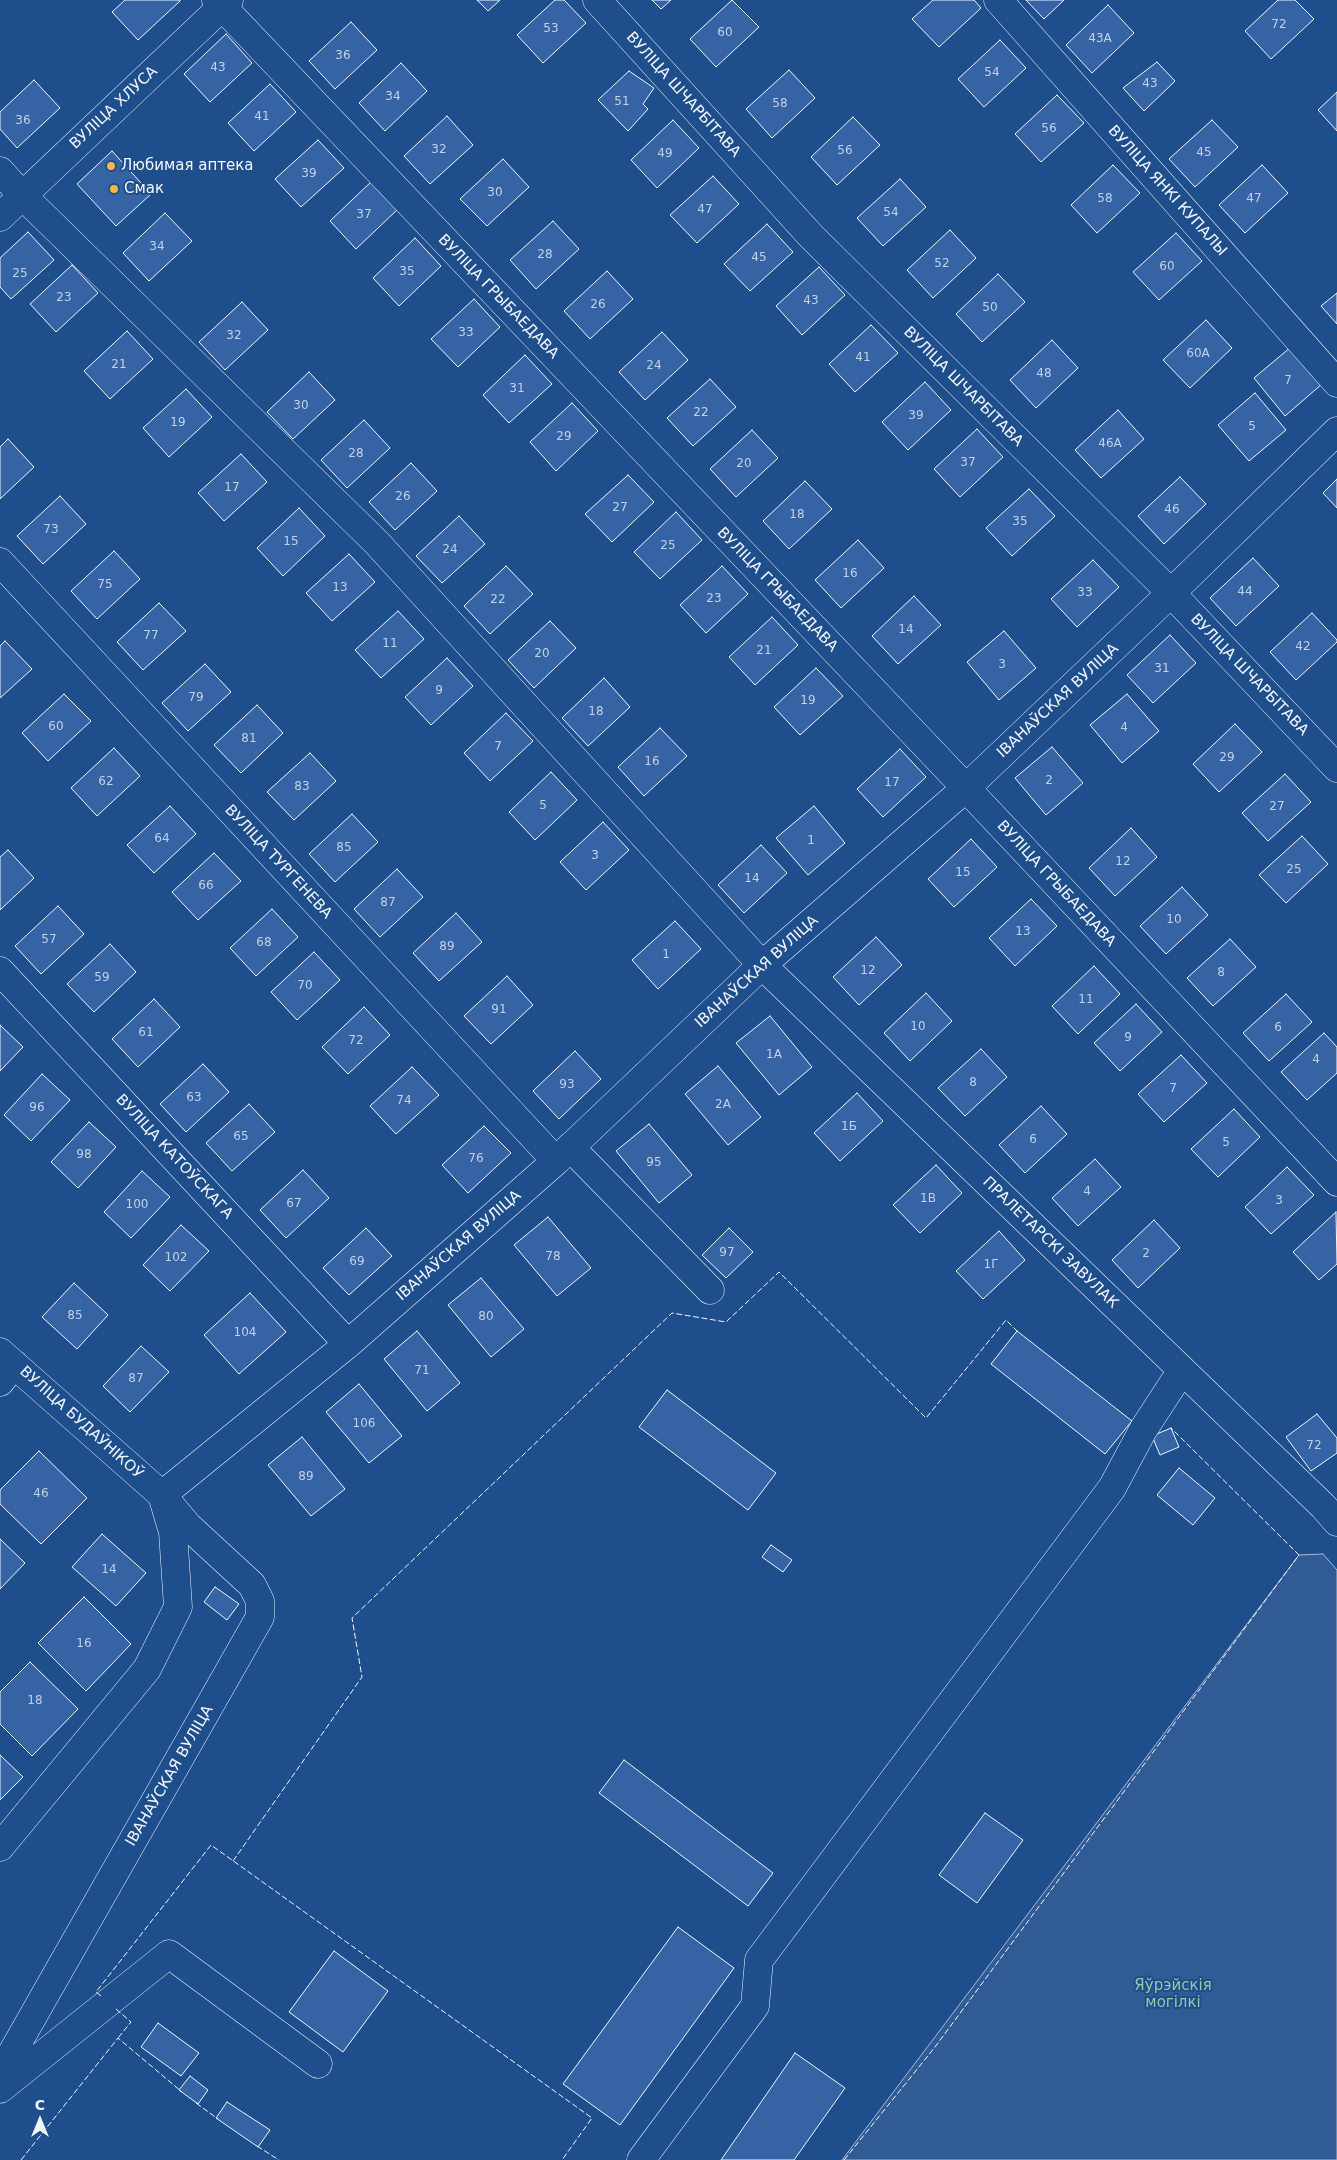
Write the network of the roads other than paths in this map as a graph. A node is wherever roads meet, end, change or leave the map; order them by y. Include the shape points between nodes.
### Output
1 (597, 0) edge
2 (998, 0) edge
3 (222, 2) edge
4 (0, 171) edge
5 (22, 195) junction
6 (0, 217) edge
7 (1337, 383) edge
8 (1337, 431) edge
9 (0, 562) edge
10 (1171, 593) junction
11 (1337, 768) edge
12 (966, 788) junction
13 (762, 965) junction
14 (0, 971) edge
15 (563, 1154) junction
16 (1337, 1182) edge
17 (710, 1290) dead end
18 (348, 1344) junction
19 (5, 1366) edge
20 (1182, 1370) junction
21 (162, 1495) junction
22 (1332, 1507) edge
23 (0, 1847) edge
24 (318, 2064) dead end
25 (0, 2074) edge
26 (0, 2088) edge
27 (640, 2160) edge

1 - 10 street, ВУЛІЦА ШЧАРБІТАВА via 811,236
2 - 7 street, ВУЛІЦА ЯНКІ КУПАЛЫ
3 - 5 street, ВУЛІЦА ХЛУСА
3 - 12 street, ВУЛІЦА ГРЫБАЕДАВА
4 - 5 street, ПРАЛЕТАРСКІ ЗАВУЛАК
5 - 6 street, ВУЛІЦА ХЛУСА
5 - 13 street, ПРАЛЕТАРСКІ ЗАВУЛАК via 378,543
8 - 10 street, ІВАНАЎСКАЯ ВУЛІЦА
9 - 15 street, ВУЛІЦА ТУРГЕНЕВА
10 - 11 street, ВУЛІЦА ШЧАРБІТАВА
10 - 12 street, ІВАНАЎСКАЯ ВУЛІЦА
12 - 13 street, ІВАНАЎСКАЯ ВУЛІЦА
12 - 16 street, ВУЛІЦА ГРЫБАЕДАВА
13 - 15 street, ІВАНАЎСКАЯ ВУЛІЦА
13 - 20 street, ПРАЛЕТАРСКІ ЗАВУЛАК
14 - 18 street, ВУЛІЦА КАТОЎСКАГА
15 - 17 street, ВУЛІЦА ТУРГЕНЕВА
15 - 18 street, ІВАНАЎСКАЯ ВУЛІЦА
18 - 21 street, ІВАНАЎСКАЯ ВУЛІЦА
19 - 21 street, ВУЛІЦА БУДАЎНІКОЎ
20 - 22 street, ПРАЛЕТАРСКІ ЗАВУЛАК
20 - 27 street via 1143,1430 1112,1488 759,1960 755,2006
21 - 23 street via 173,1532 178,1607 147,1669
21 - 25 street, ІВАНАЎСКАЯ ВУЛІЦА via 188,1526 252,1585 260,1601 260,1617
24 - 26 street via 169,1954

